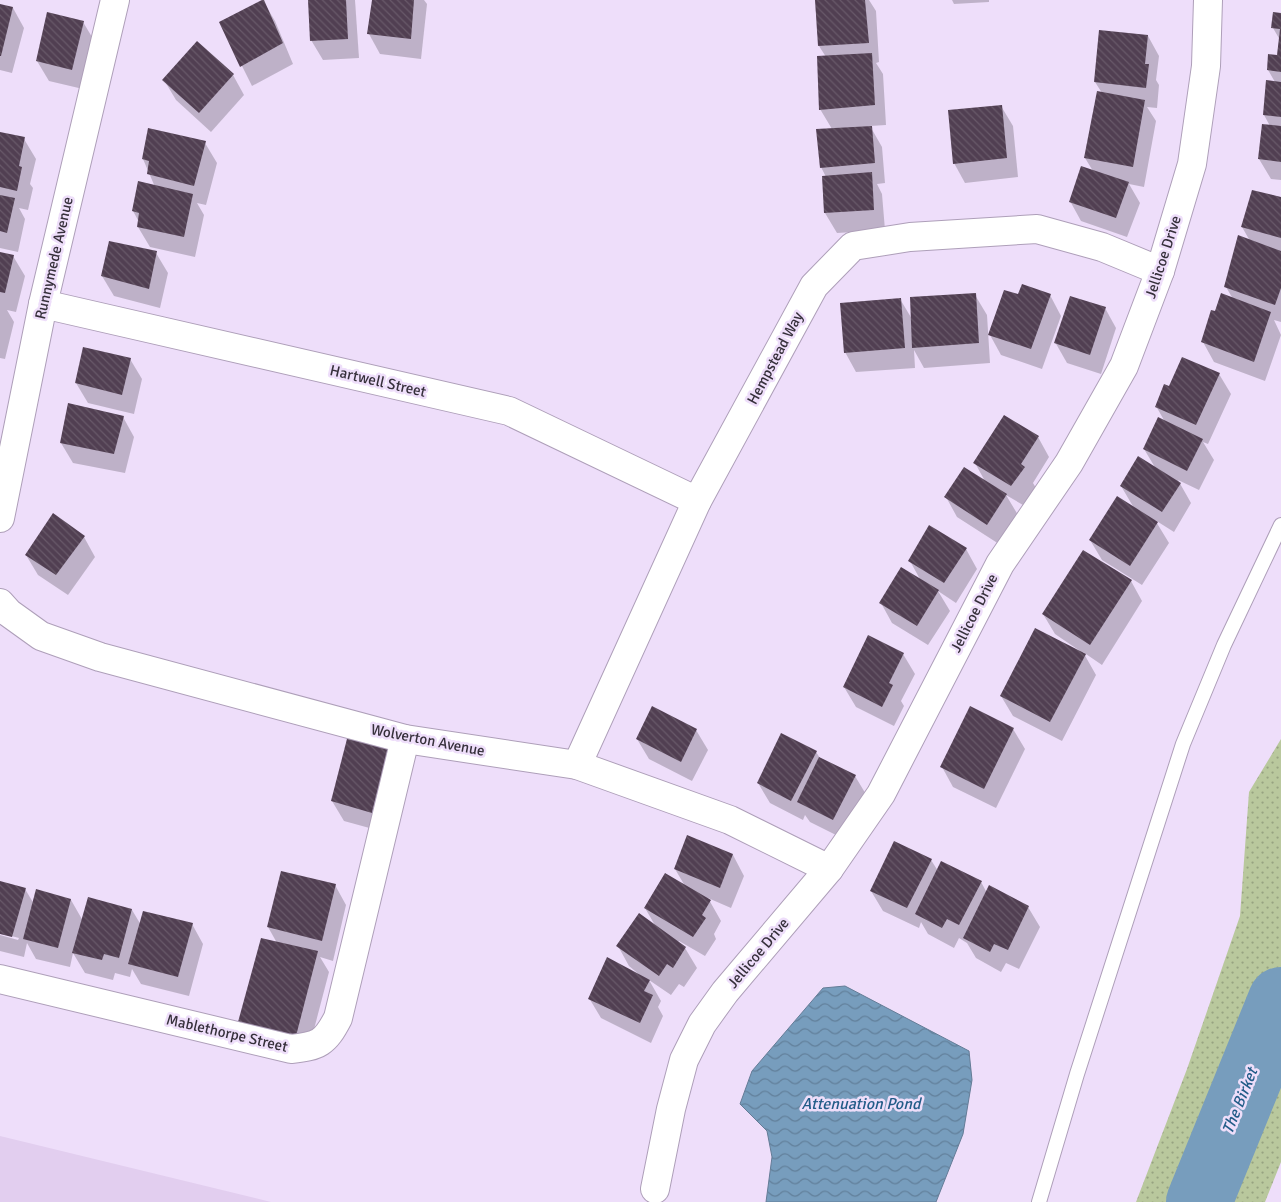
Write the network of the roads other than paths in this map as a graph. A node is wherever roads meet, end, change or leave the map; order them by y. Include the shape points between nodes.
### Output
1 (115, 0) edge
2 (1208, 0) edge
3 (1160, 271) junction
4 (43, 304) junction
5 (697, 501) junction
6 (0, 518) edge
7 (1281, 526) edge
8 (0, 603) edge
9 (405, 739) junction
10 (577, 765) junction
11 (829, 869) junction
12 (0, 979) edge
13 (655, 1189) dead end
14 (1039, 1202) edge

1 - 4 street, Runnymede Avenue
2 - 3 street, Jellicoe Drive via 1206,66 1192,164
3 - 5 street, Hempstead Way via 1102,247 1037,229 910,238 853,246 814,286
3 - 11 street, Jellicoe Drive via 1124,366 1069,464 1000,564 881,794
4 - 5 street, Hartwell Street via 509,411
4 - 6 street, Runnymede Avenue
5 - 10 street, Hempstead Way
7 - 14 lane via 1224,645 1183,744
8 - 9 street, Wolverton Avenue via 41,636 100,657
9 - 10 street, Wolverton Avenue
9 - 12 street, Mablethorpe Street via 338,1018 328,1038 312,1047 291,1049
10 - 11 street, Wolverton Avenue via 730,820
11 - 13 street, Jellicoe Drive via 702,1024 684,1060

